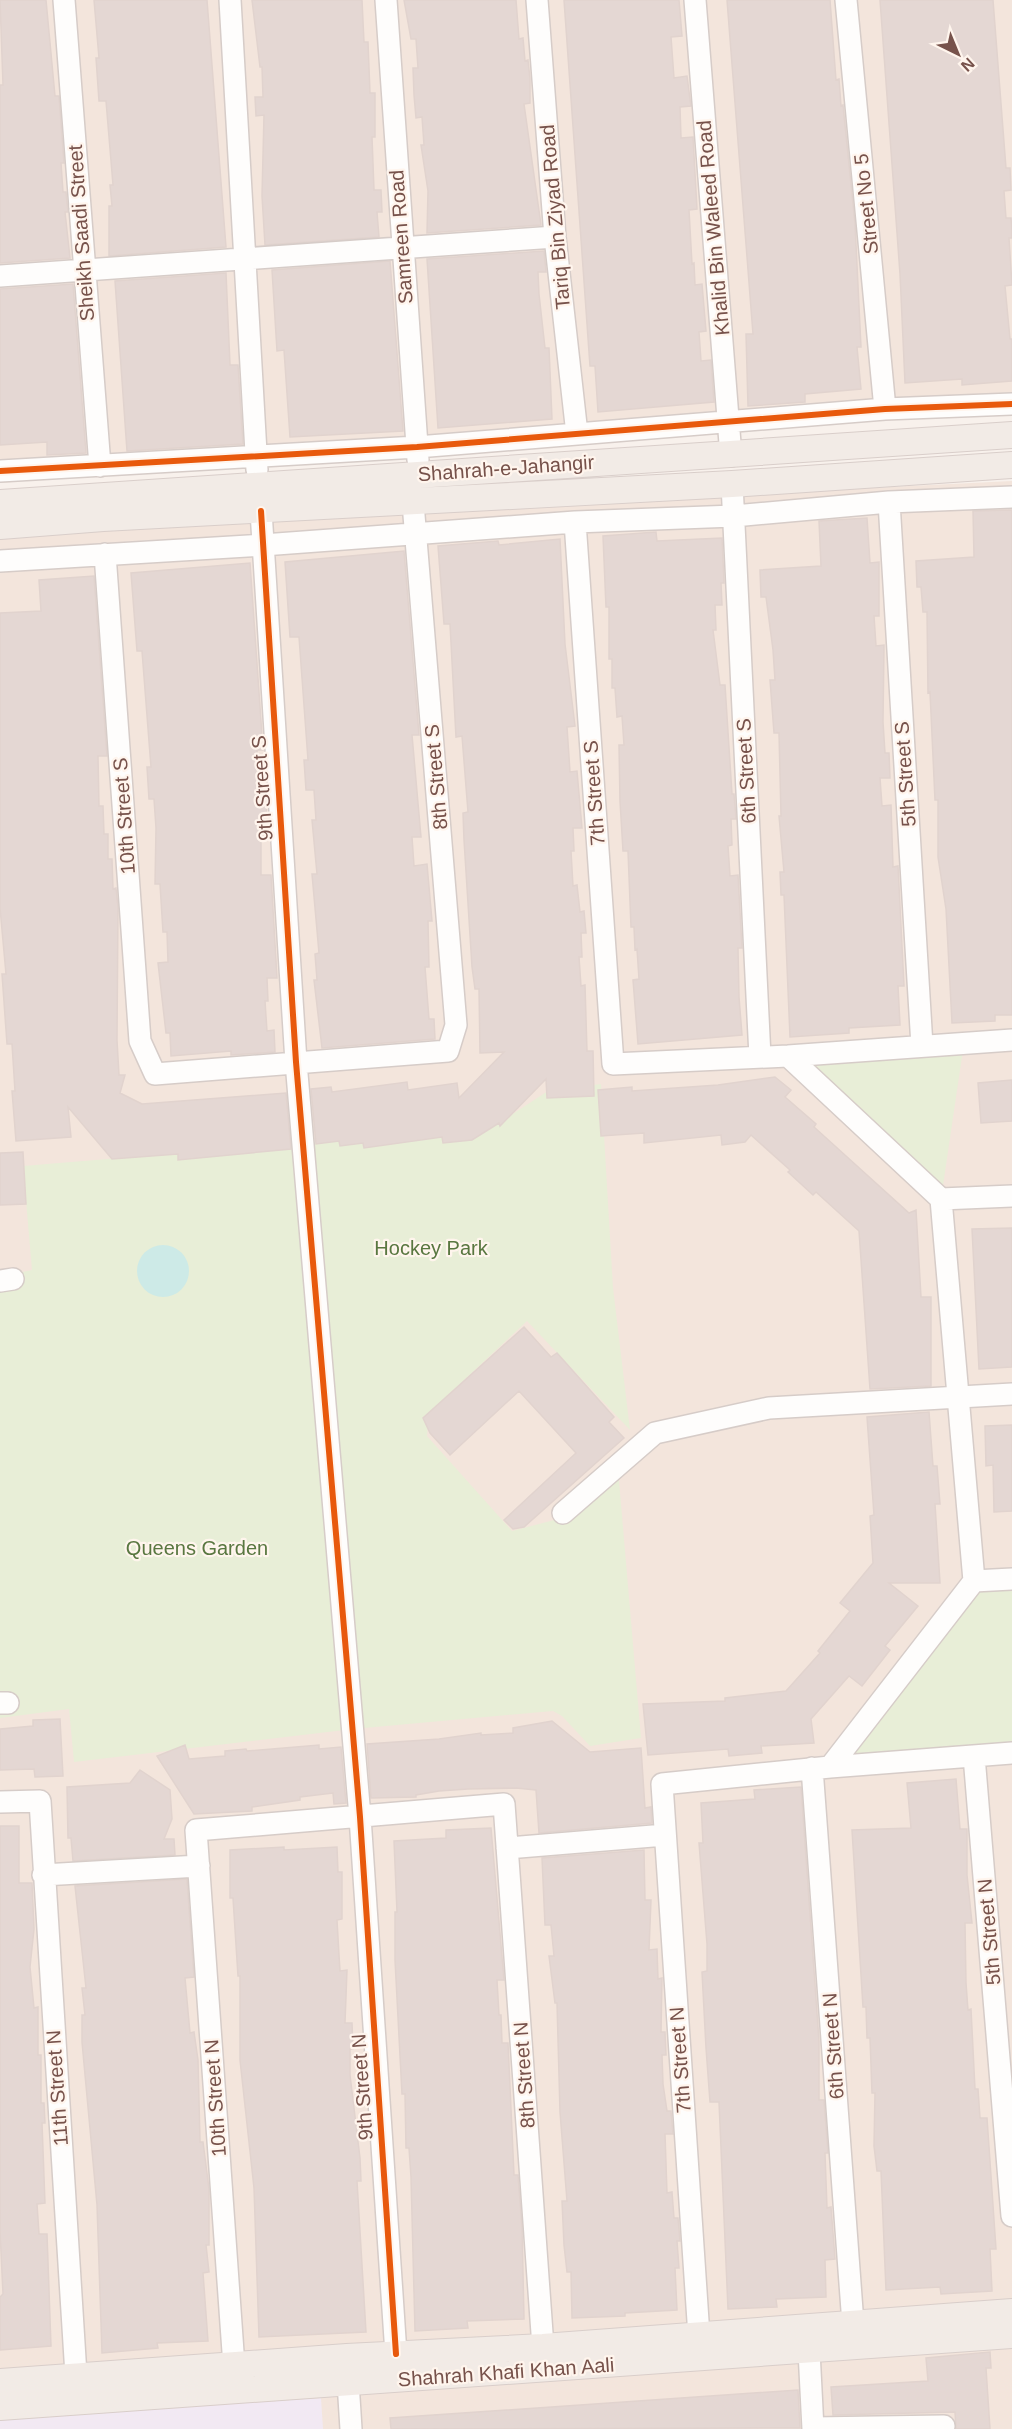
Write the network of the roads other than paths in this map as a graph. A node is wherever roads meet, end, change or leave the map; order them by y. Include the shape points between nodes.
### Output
1 (64, 0) edge
2 (230, 0) edge
3 (386, 0) edge
4 (537, 0) edge
5 (695, 0) edge
6 (846, 0) edge
7 (555, 237) junction
8 (401, 246) junction
9 (246, 258) junction
10 (83, 270) junction
11 (0, 276) edge
12 (1012, 404) edge
13 (885, 409) junction
14 (728, 422) junction
15 (577, 434) junction
16 (1012, 435) edge
17 (417, 447) junction
18 (731, 456) junction
19 (256, 458) junction
20 (1012, 465) edge
21 (100, 466) junction
22 (0, 471) edge
23 (419, 474) junction
24 (732, 484) junction
25 (258, 486) junction
26 (1012, 497) edge
27 (413, 502) junction
28 (889, 502) junction
29 (0, 503) edge
30 (261, 511) junction
31 (734, 516) junction
32 (575, 522) junction
33 (0, 526) edge
34 (416, 533) junction
35 (263, 546) junction
36 (105, 554) junction
37 (0, 561) edge
38 (1012, 1040) edge
39 (922, 1046) junction
40 (788, 1056) junction
41 (760, 1057) junction
42 (296, 1062) junction
43 (1012, 1197) edge
44 (941, 1199) junction
45 (1012, 1394) edge
46 (960, 1398) junction
47 (562, 1513) dead end
48 (1012, 1579) edge
49 (974, 1581) junction
50 (1012, 1753) edge
51 (974, 1756) junction
52 (821, 1767) junction
53 (0, 1802) edge
54 (360, 1817) junction
55 (665, 1835) junction
56 (507, 1848) junction
57 (199, 1866) junction
58 (42, 1875) junction
59 (1012, 2216) edge
60 (1012, 2312) edge
61 (854, 2324) junction
62 (1012, 2335) edge
63 (699, 2336) junction
64 (543, 2347) junction
65 (809, 2351) junction
66 (396, 2354) junction
67 (360, 2356) junction
68 (234, 2366) junction
69 (72, 2376) junction
70 (0, 2382) edge
71 (355, 2382) junction
72 (68, 2402) junction
73 (0, 2407) edge
74 (944, 2426) dead end
75 (351, 2429) edge
76 (813, 2429) edge

1 - 10 street, Sheikh Saadi Street
2 - 9 street
3 - 8 street, Samreen Road
4 - 7 street, Tariq Bin Ziyad Road
5 - 14 street, Khalid Bin Waleed Road
6 - 13 street, Street No 5
7 - 8 street
7 - 15 street, Tariq Bin Ziyad Road
8 - 9 street
8 - 17 street, Samreen Road
9 - 10 street
9 - 19 street
10 - 11 street
10 - 21 street, Sheikh Saadi Street
12 - 13 street
13 - 14 street
14 - 15 street
14 - 18 street, Khalid Bin Waleed Road
15 - 17 street
16 - 18 main road, Shahrah-e-Jahangir
17 - 19 street
17 - 23 street, Samreen Road
18 - 23 main road, Shahrah-e-Jahangir
19 - 21 street
19 - 25 street
20 - 24 main road, Shahrah-e-Jahangir
21 - 22 street
23 - 25 main road, Shahrah-e-Jahangir
24 - 27 main road, Shahrah-e-Jahangir
24 - 31 street, 6th Street S
25 - 29 main road, Shahrah-e-Jahangir
26 - 28 street
27 - 30 main road, Shahrah-e-Jahangir
27 - 34 street, 8th Street S
28 - 31 street
28 - 39 street, 5th Street S
30 - 33 main road, Shahrah-e-Jahangir
30 - 35 street, 9th Street S
31 - 32 street
31 - 41 street, 6th Street S
32 - 34 street
32 - 41 street, 7th Street S via 613,1064
34 - 35 street
34 - 42 street, 8th Street S via 456,1025 448,1051
35 - 36 street
35 - 42 street, 9th Street S
36 - 37 street
36 - 42 street, 10th Street S via 140,1041 155,1074
38 - 39 street
39 - 40 street
40 - 41 street
40 - 44 street
42 - 54 street, 9th Street S
43 - 44 street
44 - 46 street
45 - 46 street
46 - 47 street via 769,1408 656,1433
46 - 49 street
48 - 49 street
49 - 52 street
50 - 51 street
51 - 52 street
51 - 59 street, 5th Street N
52 - 55 street, 7th Street N via 662,1784
52 - 61 street, 6th Street N
53 - 58 street, 11th Street N via 40,1801
54 - 56 street, 8th Street N via 504,1804
54 - 57 street, 10th Street N via 196,1830
54 - 66 street, 9th Street N
55 - 56 street
55 - 63 street, 7th Street N
56 - 64 street, 8th Street N
57 - 58 street
57 - 68 street, 10th Street N
58 - 69 street, 11th Street N
60 - 61 main road, Shahrah Khafi Khan Aali
61 - 63 main road, Shahrah Khafi Khan Aali
62 - 65 main road, Shahrah Khafi Khan Aali
63 - 64 main road, Shahrah Khafi Khan Aali
64 - 66 main road, Shahrah Khafi Khan Aali
65 - 71 main road, Shahrah Khafi Khan Aali
65 - 76 street
66 - 67 main road, Shahrah Khafi Khan Aali
67 - 68 main road, Shahrah Khafi Khan Aali
67 - 71 main road
68 - 69 main road, Shahrah Khafi Khan Aali
69 - 70 main road, Shahrah Khafi Khan Aali
69 - 72 main road
71 - 72 main road, Shahrah Khafi Khan Aali
71 - 75 street
72 - 73 main road, Shahrah Khafi Khan Aali
74 - 76 street

